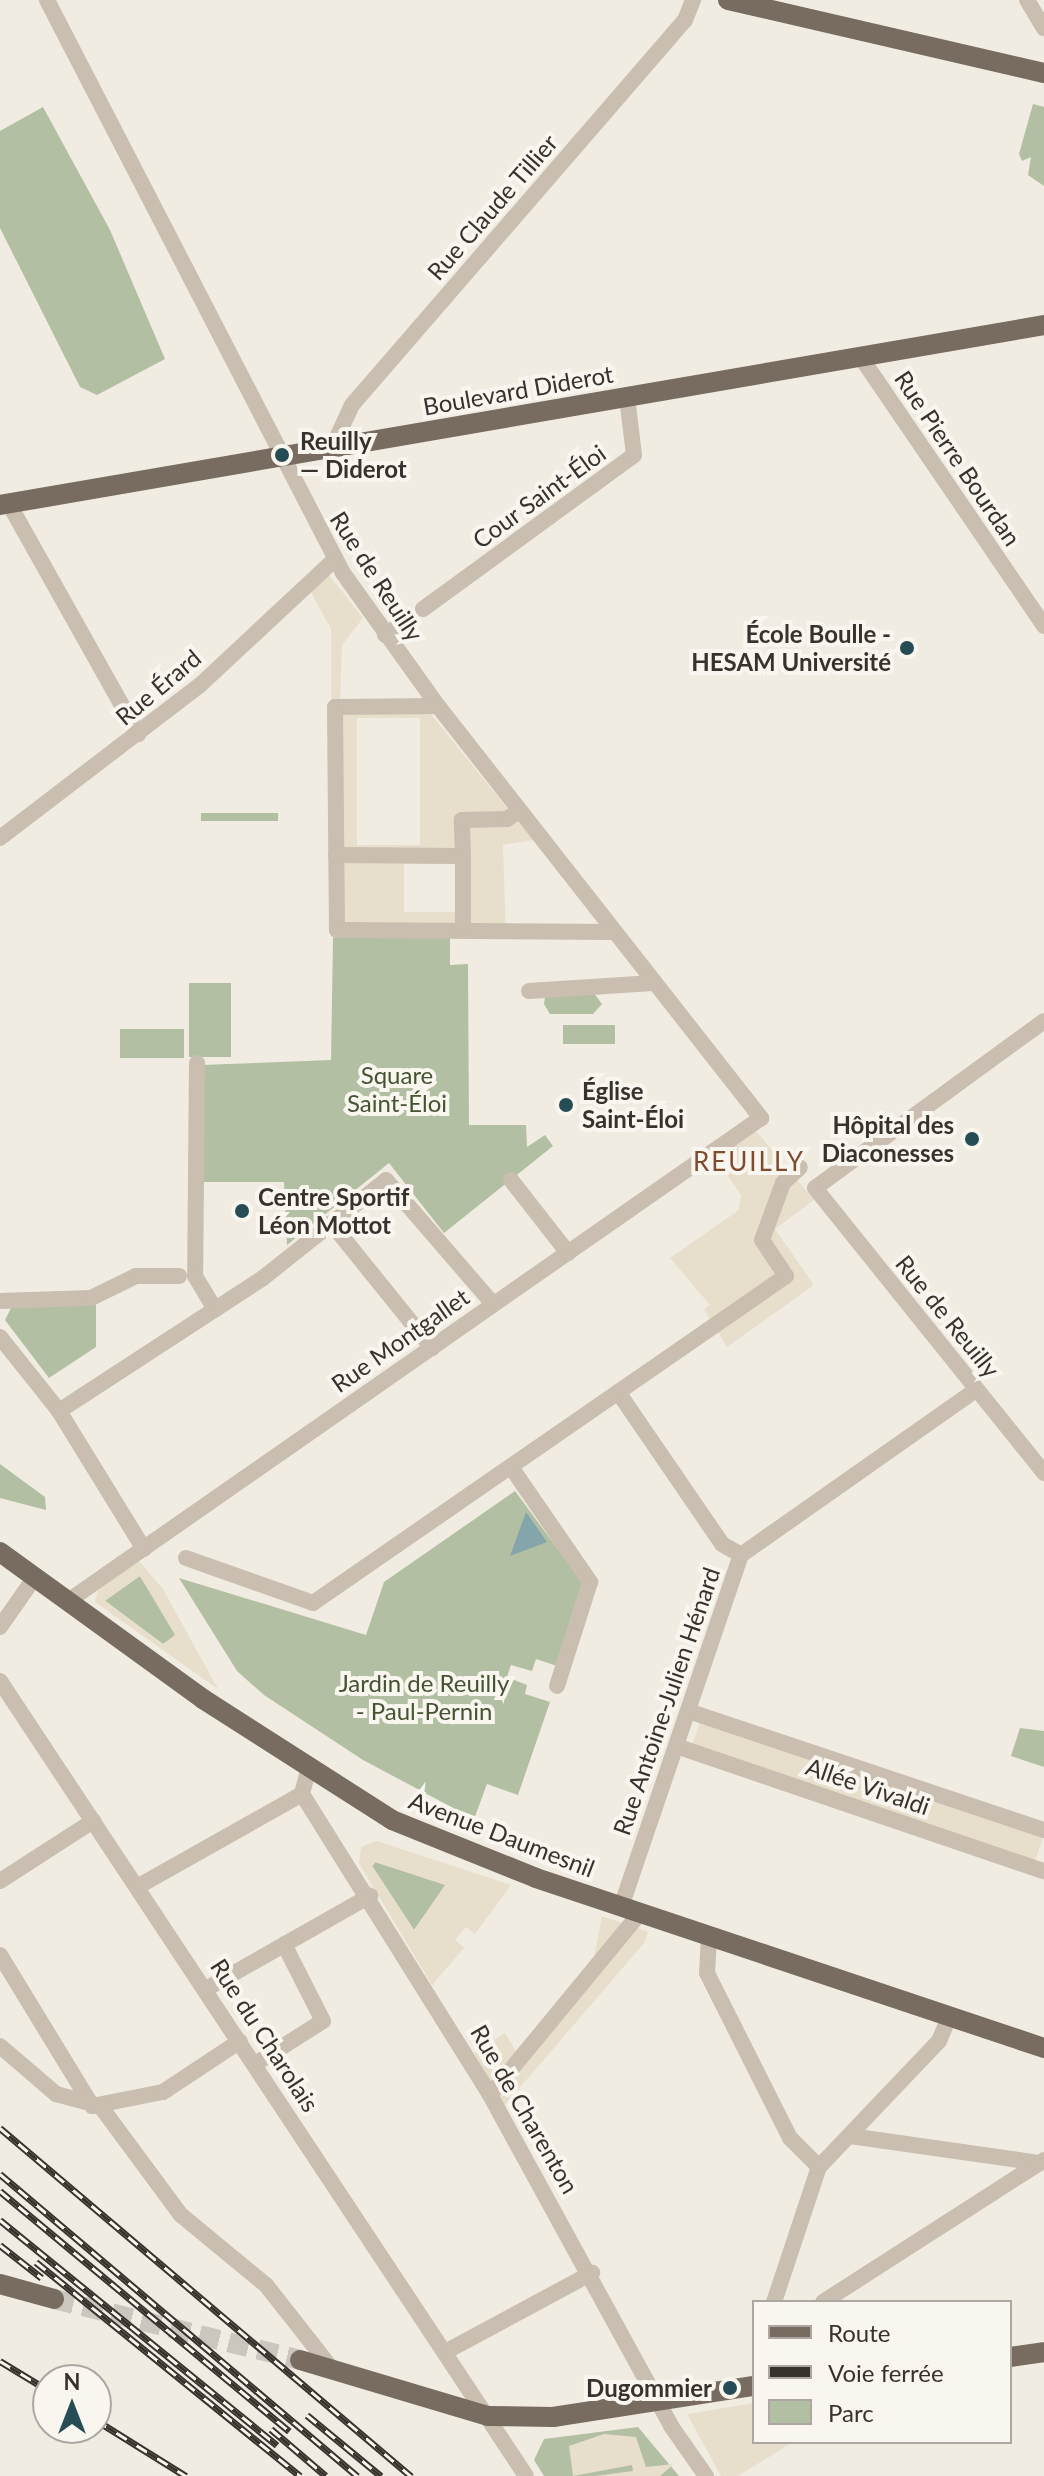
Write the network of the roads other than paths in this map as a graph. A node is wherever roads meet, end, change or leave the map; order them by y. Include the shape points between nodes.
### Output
1 (47, 0) edge
2 (693, 0) edge
3 (728, 0) edge
4 (1027, 0) edge
5 (787, 7) edge
6 (1044, 28) edge
7 (1044, 73) edge
8 (1044, 325) edge
9 (860, 356) junction
10 (627, 397) junction
11 (332, 448) junction
12 (278, 458) junction
13 (4, 504) edge
14 (335, 559) junction
15 (423, 609) tunnel mouth
16 (402, 623) tunnel mouth
17 (1044, 626) edge
18 (385, 635) junction
19 (438, 706) junction
20 (138, 734) junction
21 (519, 811) junction
22 (0, 838) edge
23 (336, 855) junction
24 (463, 856) junction
25 (463, 931) junction
26 (613, 932) junction
27 (653, 983) junction
28 (529, 991) dead end
29 (1044, 1021) edge
30 (197, 1063) dead end
31 (761, 1118) joint
32 (800, 1167) dead end
33 (511, 1180) dead end
34 (331, 1223) junction
35 (568, 1253) junction
36 (179, 1276) dead end
37 (0, 1301) edge
38 (493, 1304) junction
39 (215, 1309) junction
40 (0, 1337) edge
41 (432, 1348) junction
42 (976, 1390) junction
43 (618, 1392) junction
44 (59, 1411) junction
45 (511, 1467) junction
46 (1044, 1473) edge
47 (144, 1549) junction
48 (0, 1552) edge
49 (741, 1555) junction
50 (186, 1558) dead end
51 (35, 1577) junction
52 (68, 1601) junction
53 (0, 1627) edge
54 (0, 1681) edge
55 (557, 1686) dead end
56 (688, 1711) junction
57 (676, 1746) junction
58 (308, 1771) junction
59 (302, 1794) junction
60 (93, 1821) junction
61 (1044, 1830) edge
62 (1044, 1871) edge
63 (0, 1881) edge
64 (137, 1887) junction
65 (370, 1896) junction
66 (630, 1910) junction
67 (709, 1936) junction
68 (284, 1944) junction
69 (0, 1955) edge
70 (206, 1989) junction
71 (949, 2017) junction
72 (240, 2041) junction
73 (0, 2046) edge
74 (1044, 2048) edge
75 (255, 2064) junction
76 (490, 2095) junction
77 (93, 2105) junction
78 (850, 2136) junction
79 (1042, 2161) edge
80 (819, 2167) junction
81 (592, 2273) junction
82 (0, 2284) edge
83 (54, 2299) tunnel mouth
84 (775, 2300) edge
85 (826, 2300) edge
86 (447, 2351) junction
87 (1044, 2352) edge
88 (1012, 2357) edge
89 (300, 2360) tunnel mouth
90 (332, 2369) junction
91 (752, 2386) edge
92 (658, 2398) junction
93 (488, 2416) junction
94 (526, 2476) edge
95 (706, 2476) edge

1 - 12 street, Rue de Reuilly
2 - 11 street, Rue Claude Tillier via 685,20 352,405
3 - 5 main road
4 - 6 street
5 - 7 main road
8 - 9 main road, Boulevard Diderot
9 - 10 main road, Boulevard Diderot
9 - 17 street, Rue Pierre Bourdan
10 - 11 main road, Boulevard Diderot
10 - 15 street, Cour Saint-Éloi via 634,455
11 - 12 main road, Boulevard Diderot
12 - 13 main road, Boulevard Diderot
12 - 14 street, Rue de Reuilly
13 - 20 street
14 - 18 street, Rue de Reuilly
14 - 20 street, Rue Érard
16 - 18 street
18 - 19 street, Rue de Reuilly
19 - 21 street, Rue de Reuilly
19 - 23 street via 335,707
20 - 22 street, Rue Érard
21 - 24 street via 507,819 462,820
21 - 26 street, Rue de Reuilly
23 - 24 street
23 - 25 street via 337,930
24 - 25 street
25 - 26 street
26 - 27 street, Rue de Reuilly
27 - 28 street
27 - 31 street, Rue de Reuilly
29 - 42 street, Rue de Reuilly via 815,1188
30 - 39 street via 195,1276
31 - 35 street, Rue Montgallet
32 - 43 street via 783,1183 762,1240 786,1276
33 - 35 street
34 - 38 street via 382,1181 398,1187
34 - 39 street
34 - 41 street
35 - 38 street, Rue Montgallet
36 - 37 street via 136,1276 91,1298
38 - 41 street, Rue Montgallet
39 - 44 street
40 - 44 street
41 - 47 street, Rue Montgallet
42 - 46 street, Rue de Reuilly
42 - 49 street, Rue Antoine-Julien Hénard
43 - 45 street
43 - 49 street via 722,1544
44 - 47 street
45 - 50 street via 313,1603
45 - 55 street via 590,1582
47 - 52 street, Rue Montgallet
48 - 51 main road, Avenue Daumesnil
49 - 56 street, Rue Antoine-Julien Hénard
51 - 52 main road, Avenue Daumesnil
51 - 53 street
52 - 58 main road, Avenue Daumesnil
54 - 60 street, Rue du Charolais
56 - 57 street, Rue Antoine-Julien Hénard
56 - 61 street, Allée Vivaldi
57 - 62 street, Allée Vivaldi
57 - 66 street, Rue Antoine-Julien Hénard
58 - 59 street
58 - 66 main road, Avenue Daumesnil via 392,1820
59 - 64 street
59 - 65 street, Rue de Charenton
60 - 63 street
60 - 64 street, Rue du Charolais
64 - 70 street, Rue du Charolais
65 - 68 street
65 - 76 street, Rue de Charenton
66 - 67 main road, Avenue Daumesnil
66 - 76 street
67 - 71 main road, Avenue Daumesnil
67 - 80 street via 707,1973 790,2138
68 - 70 street
68 - 75 street via 323,2021
69 - 77 street
70 - 72 street, Rue du Charolais
71 - 74 main road, Avenue Daumesnil
71 - 78 street via 939,2041
72 - 75 street, Rue du Charolais
72 - 77 street via 163,2092
73 - 77 street via 56,2094
75 - 86 street, Rue du Charolais
76 - 81 street, Rue de Charenton
77 - 90 street via 181,2215 266,2285
78 - 79 street
78 - 80 street
79 - 85 street
80 - 84 street
81 - 86 street
81 - 92 street, Rue de Charenton
82 - 83 main road
86 - 93 street, Rue du Charolais
87 - 88 main road
89 - 90 main road
90 - 93 main road
91 - 92 main road
92 - 93 main road via 553,2417
92 - 95 street, Rue de Charenton
93 - 94 street, Rue du Charolais

